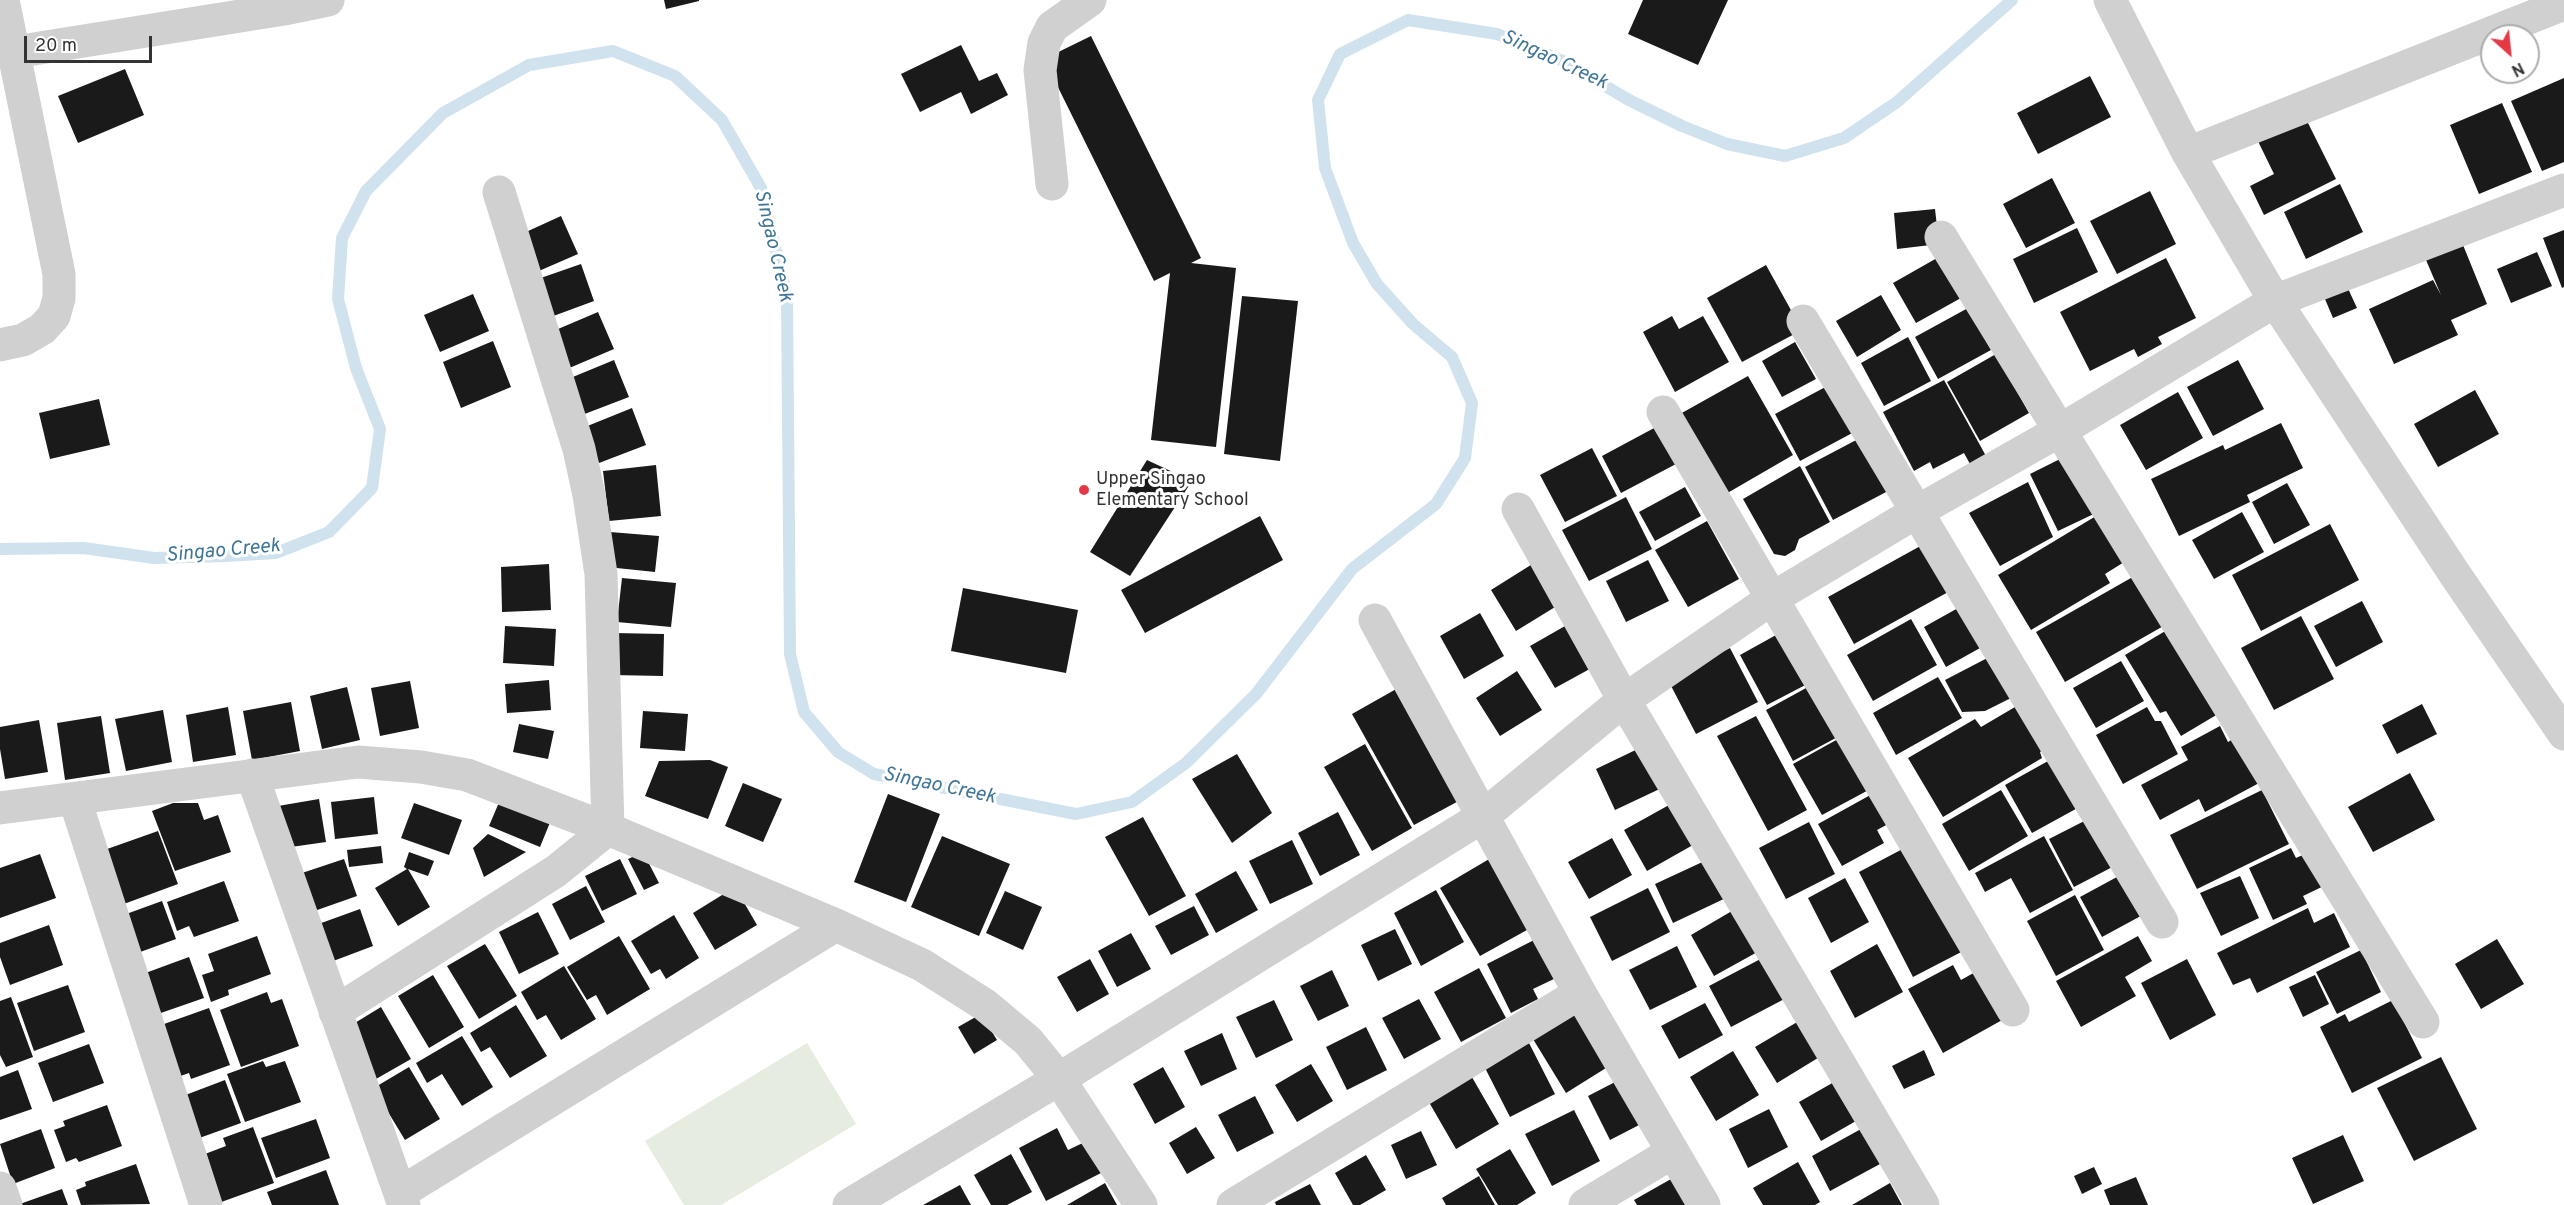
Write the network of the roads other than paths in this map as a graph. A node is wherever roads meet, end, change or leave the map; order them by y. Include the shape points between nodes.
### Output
1 (3, 0) edge
2 (328, 0) edge
3 (1090, 0) edge
4 (2110, 0) edge
5 (2564, 4) edge
6 (15, 51) junction
7 (2188, 153) junction
8 (1053, 184) dead end
9 (2564, 190) edge
10 (499, 192) dead end
11 (1941, 237) dead end
12 (2275, 301) junction
13 (1803, 321) dead end
14 (0, 345) edge
15 (1663, 412) dead end
16 (2061, 430) junction
17 (1518, 509) dead end
18 (1918, 511) junction
19 (1773, 598) junction
20 (1375, 620) dead end
21 (1624, 700) junction
22 (2564, 734) edge
23 (252, 775) junction
24 (75, 800) junction
25 (0, 808) edge
26 (1482, 817) junction
27 (608, 829) junction
28 (2162, 922) dead end
29 (836, 925) junction
30 (1580, 993) junction
31 (2013, 1010) dead end
32 (334, 1012) junction
33 (2423, 1022) dead end
34 (1059, 1079) junction
35 (1673, 1152) junction
36 (0, 1188) edge
37 (402, 1199) edge
38 (6, 1205) edge
39 (206, 1205) edge
40 (849, 1205) edge
41 (1141, 1205) edge
42 (1233, 1205) edge
43 (1585, 1205) edge
44 (1704, 1205) edge
45 (1923, 1205) edge

1 - 6 street
2 - 6 street
3 - 8 street via 1053,27 1044,43 1040,70
4 - 7 street
5 - 7 street
6 - 14 street via 59,274 59,298 54,316 42,329 23,340
7 - 12 street
9 - 12 street
10 - 27 street via 579,449 589,495 601,574
11 - 16 street
12 - 16 street
12 - 22 street
13 - 18 street
15 - 19 street
16 - 18 street
16 - 33 street
17 - 21 street
18 - 19 street
18 - 28 street
19 - 21 street
19 - 31 street
20 - 26 street
21 - 26 street
21 - 45 street
23 - 24 street
23 - 27 street via 358,762 421,766 467,775
23 - 32 street
24 - 25 street
24 - 39 street
26 - 30 street
26 - 34 street
27 - 29 street
27 - 32 street via 556,871
29 - 34 street via 922,965 985,1005 1028,1041
29 - 37 street
30 - 35 street
30 - 42 street
32 - 37 street
34 - 40 street
34 - 41 street
35 - 43 street
35 - 44 street
36 - 38 street

